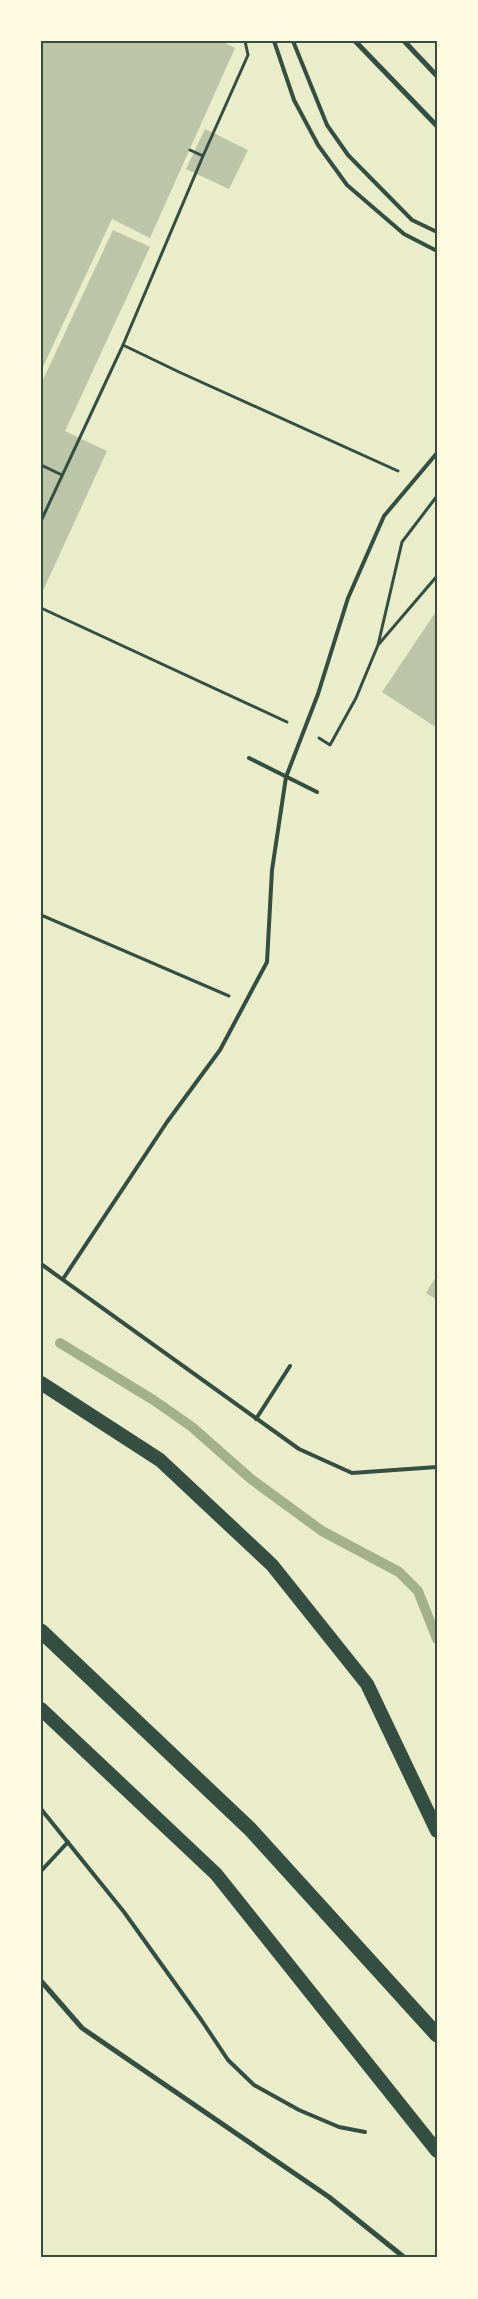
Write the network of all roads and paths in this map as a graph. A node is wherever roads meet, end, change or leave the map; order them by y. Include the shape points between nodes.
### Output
1 (245, 41) edge
2 (274, 41) edge
3 (293, 41) edge
4 (355, 41) edge
5 (404, 41) edge
6 (437, 76) edge
7 (437, 126) edge
8 (190, 150) dead end
9 (203, 156) junction
10 (437, 232) edge
11 (437, 251) edge
12 (123, 345) junction
13 (437, 453) edge
14 (41, 465) edge
15 (62, 475) junction
16 (415, 479) junction
17 (437, 496) edge
18 (41, 521) edge
19 (437, 576) edge
20 (41, 608) edge
21 (378, 645) junction
22 (304, 730) junction
23 (249, 758) dead end
24 (286, 777) junction
25 (317, 792) dead end
26 (41, 915) edge
27 (231, 997) dead end
28 (41, 1264) edge
29 (63, 1279) junction
30 (290, 1366) dead end
31 (41, 1383) edge
32 (256, 1419) junction
33 (437, 1467) edge
34 (41, 1631) edge
35 (41, 1709) edge
36 (41, 1808) edge
37 (437, 1831) edge
38 (68, 1842) junction
39 (41, 1871) edge
40 (41, 1981) edge
41 (437, 2035) edge
42 (365, 2132) dead end
43 (437, 2151) edge
44 (405, 2258) edge

1 - 9 path via 248,55
2 - 11 lane via 294,100 318,144 347,185 404,234
3 - 10 lane via 327,125 348,156 412,220
4 - 7 street
5 - 6 street
8 - 9 path
9 - 12 path
12 - 15 path
12 - 16 path
13 - 16 lane
14 - 15 path
15 - 18 path
16 - 22 lane via 384,516 348,598
17 - 21 path via 402,542
19 - 21 path
20 - 22 path
21 - 22 path via 356,698 330,745
22 - 24 lane
23 - 24 lane
24 - 25 lane
24 - 29 lane via 272,870 267,962 220,1050 167,1122
26 - 27 path
28 - 29 lane
29 - 32 lane
30 - 32 lane
31 - 37 highway via 160,1460 272,1565 367,1684
32 - 33 lane via 299,1449 352,1473
34 - 41 highway via 250,1830
35 - 43 highway via 216,1874
36 - 38 lane
38 - 39 lane
38 - 42 lane via 124,1912 228,2060 254,2085 299,2110 339,2127
40 - 44 street via 82,2028 329,2197

